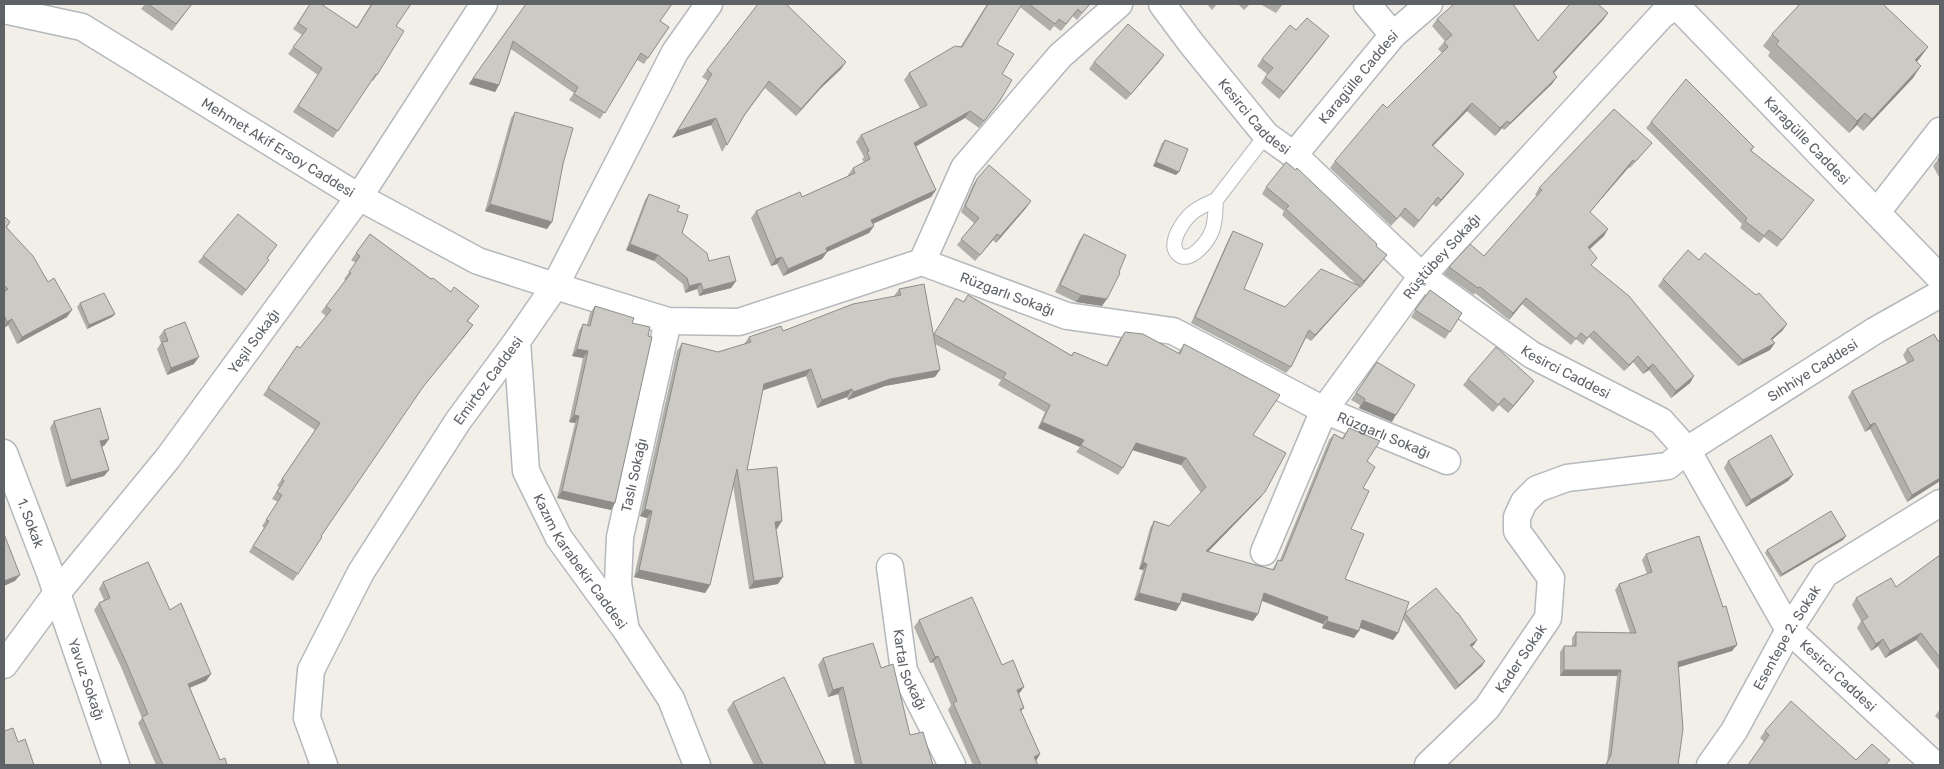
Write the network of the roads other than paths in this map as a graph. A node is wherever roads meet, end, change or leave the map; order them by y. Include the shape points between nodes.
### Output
1 (9, 4) edge
2 (484, 4) edge
3 (709, 4) edge
4 (1119, 4) edge
5 (1162, 4) edge
6 (1367, 4) edge
7 (1429, 4) edge
8 (1677, 4) edge
9 (4, 6) edge
10 (4, 10) edge
11 (1393, 35) junction
12 (1940, 131) edge
13 (1266, 135) junction
14 (1294, 155) junction
15 (358, 197) junction
16 (1216, 200) dead end
17 (1877, 212) junction
18 (922, 262) junction
19 (1422, 276) junction
20 (1940, 278) edge
21 (555, 286) junction
22 (1940, 294) edge
23 (668, 321) junction
24 (517, 342) junction
25 (1324, 410) junction
26 (1687, 450) junction
27 (4, 453) edge
28 (1447, 461) dead end
29 (1940, 503) edge
30 (1264, 552) dead end
31 (890, 566) dead end
32 (57, 593) junction
33 (626, 630) junction
34 (1789, 630) junction
35 (4, 665) edge
36 (116, 765) edge
37 (324, 765) edge
38 (698, 765) edge
39 (952, 765) edge
40 (1428, 765) edge
41 (1710, 765) edge
42 (1935, 765) edge

1 - 9 street
2 - 15 street, Yeşil Sokağı
3 - 21 street, Emirtoz Caddesi via 675,52
4 - 18 street via 1060,56 964,168
5 - 13 street, Kesirci Caddesi
6 - 11 street
7 - 11 street, Karagülle Caddesi
8 - 17 street, Karagülle Caddesi
8 - 19 street, Rüştübey Sokağı via 1662,16
10 - 15 street, Mehmet Akif Ersoy Caddesi via 82,27
11 - 14 street, Karagülle Caddesi
12 - 17 street
13 - 14 street, Kesirci Caddesi
13 - 16 lane
14 - 19 street, Kesirci Caddesi
15 - 21 street, Mehmet Akif Ersoy Caddesi via 478,261
15 - 32 street, Yeşil Sokağı via 168,458
17 - 20 street, Karagülle Caddesi
18 - 23 street via 739,322
18 - 25 street, Rüzgarlı Sokağı via 1067,316 1173,331
19 - 25 street, Rüştübey Sokağı
19 - 26 street, Kesirci Caddesi via 1532,355 1661,421
21 - 23 street
21 - 24 street, Emirtoz Caddesi
22 - 26 street, Sıhhiye Caddesi via 1876,330
23 - 33 street, Taslı Sokağı via 620,537 618,583
24 - 33 street, Kazım Karabekir Caddesi via 526,471 558,538
24 - 37 street, Emirtoz Caddesi via 458,421 361,572 312,670 307,718
25 - 28 street, Rüzgarlı Sokağı
25 - 30 street, Rüştübey Sokağı
26 - 34 street, Kesirci Caddesi
26 - 40 street, Kader Sokak via 1668,466 1567,478 1537,489 1524,502 1517,517 1517,530 1551,578 1548,618 1487,708
27 - 32 street, 1. Sokak
29 - 34 street, Esentepe 2. Sokak via 1825,574
31 - 39 street, Kartal Sokağı via 904,671
32 - 35 street, Yeşil Sokağı
32 - 36 street, Yavuz Sokağı
33 - 38 street, Kazım Karabekir Caddesi via 671,699
34 - 41 street, Esentepe 2. Sokak via 1734,731
34 - 42 street, Kesirci Caddesi

